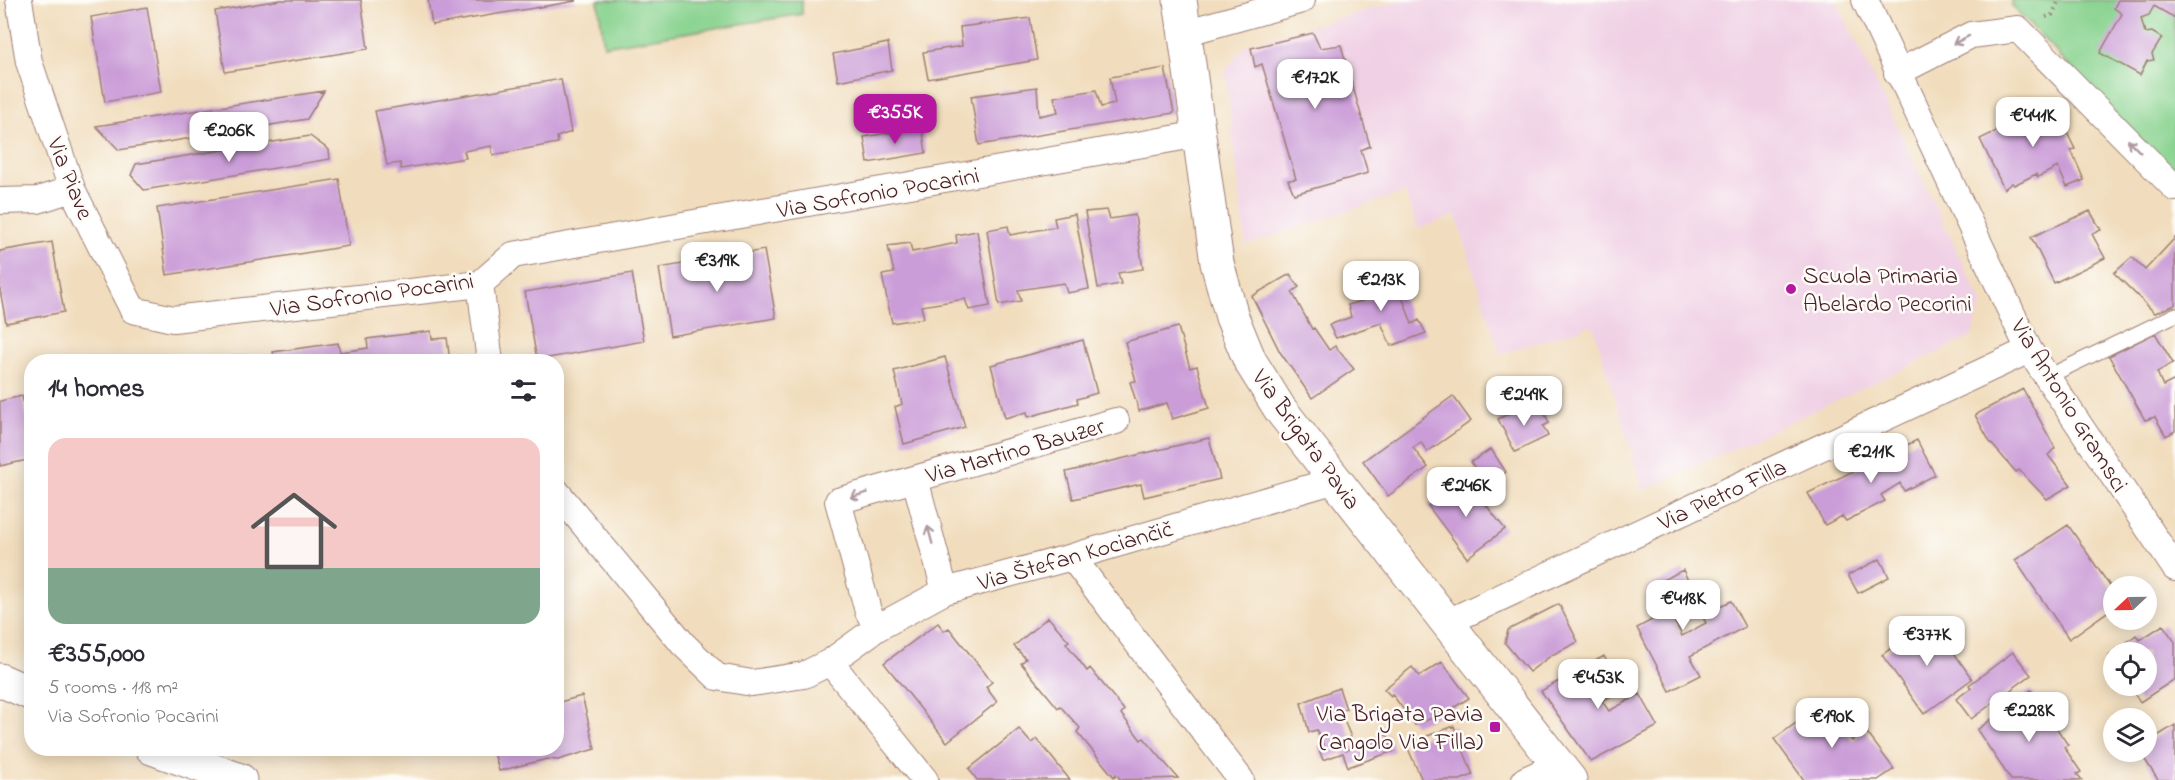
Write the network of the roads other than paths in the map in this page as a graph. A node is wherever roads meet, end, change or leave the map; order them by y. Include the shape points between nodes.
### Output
1 (19, 0) edge
2 (1180, 0) edge
3 (1302, 0) edge
4 (1864, 0) edge
5 (1184, 33) junction
6 (1897, 73) junction
7 (1200, 134) junction
8 (2175, 188) edge
9 (72, 189) junction
10 (0, 201) edge
11 (480, 284) junction
12 (2175, 315) edge
13 (173, 319) joint
14 (2029, 350) junction
15 (489, 354) edge
16 (2049, 376) junction
17 (1116, 421) dead end
18 (915, 479) junction
19 (1335, 480) junction
20 (565, 518) edge
21 (1072, 557) junction
22 (2175, 568) edge
23 (945, 591) junction
24 (1448, 622) junction
25 (876, 628) junction
26 (830, 662) junction
27 (0, 680) edge
28 (24, 690) edge
29 (174, 756) edge
30 (1564, 773) edge
31 (240, 780) edge
32 (925, 780) edge
33 (1242, 780) edge
34 (1525, 780) edge

1 - 9 street, Via Piave via 29,62
2 - 5 street, Via Brigata Pavia
3 - 5 street
4 - 6 street, Via Antonio Gramsci
5 - 7 street, Via Brigata Pavia
8 -> 6 street via 2018,29 1971,35
6 - 14 street, Via Antonio Gramsci
7 - 11 street, Via Sofronio Pocarini via 513,255
7 - 19 street, Via Brigata Pavia via 1217,263 1232,316 1250,362 1280,410
9 - 10 street via 38,200
9 - 13 street, Via Piave via 133,310
11 - 13 street, Via Sofronio Pocarini
11 - 15 street
12 - 16 lane
14 - 16 street, Via Antonio Gramsci
14 - 24 street, Via Pietro Filla
16 - 22 street, Via Antonio Gramsci
17 - 18 street, Via Martino Bauzer
23 -> 18 street, Via Martino Bauzer
18 -> 25 street, Via Martino Bauzer via 838,501
19 - 21 street, Via Štefan Kociančič
19 - 24 street, Via Brigata Pavia
20 - 26 street, Via Štefan Kociančič via 717,677 752,683 783,680
21 - 23 street, Via Štefan Kociančič
21 - 33 street
23 - 25 street, Via Štefan Kociančič
24 - 30 street, Via Brigata Pavia
25 - 26 street, Via Štefan Kociančič
26 - 32 street
27 - 28 street
29 - 31 street
30 - 34 street

